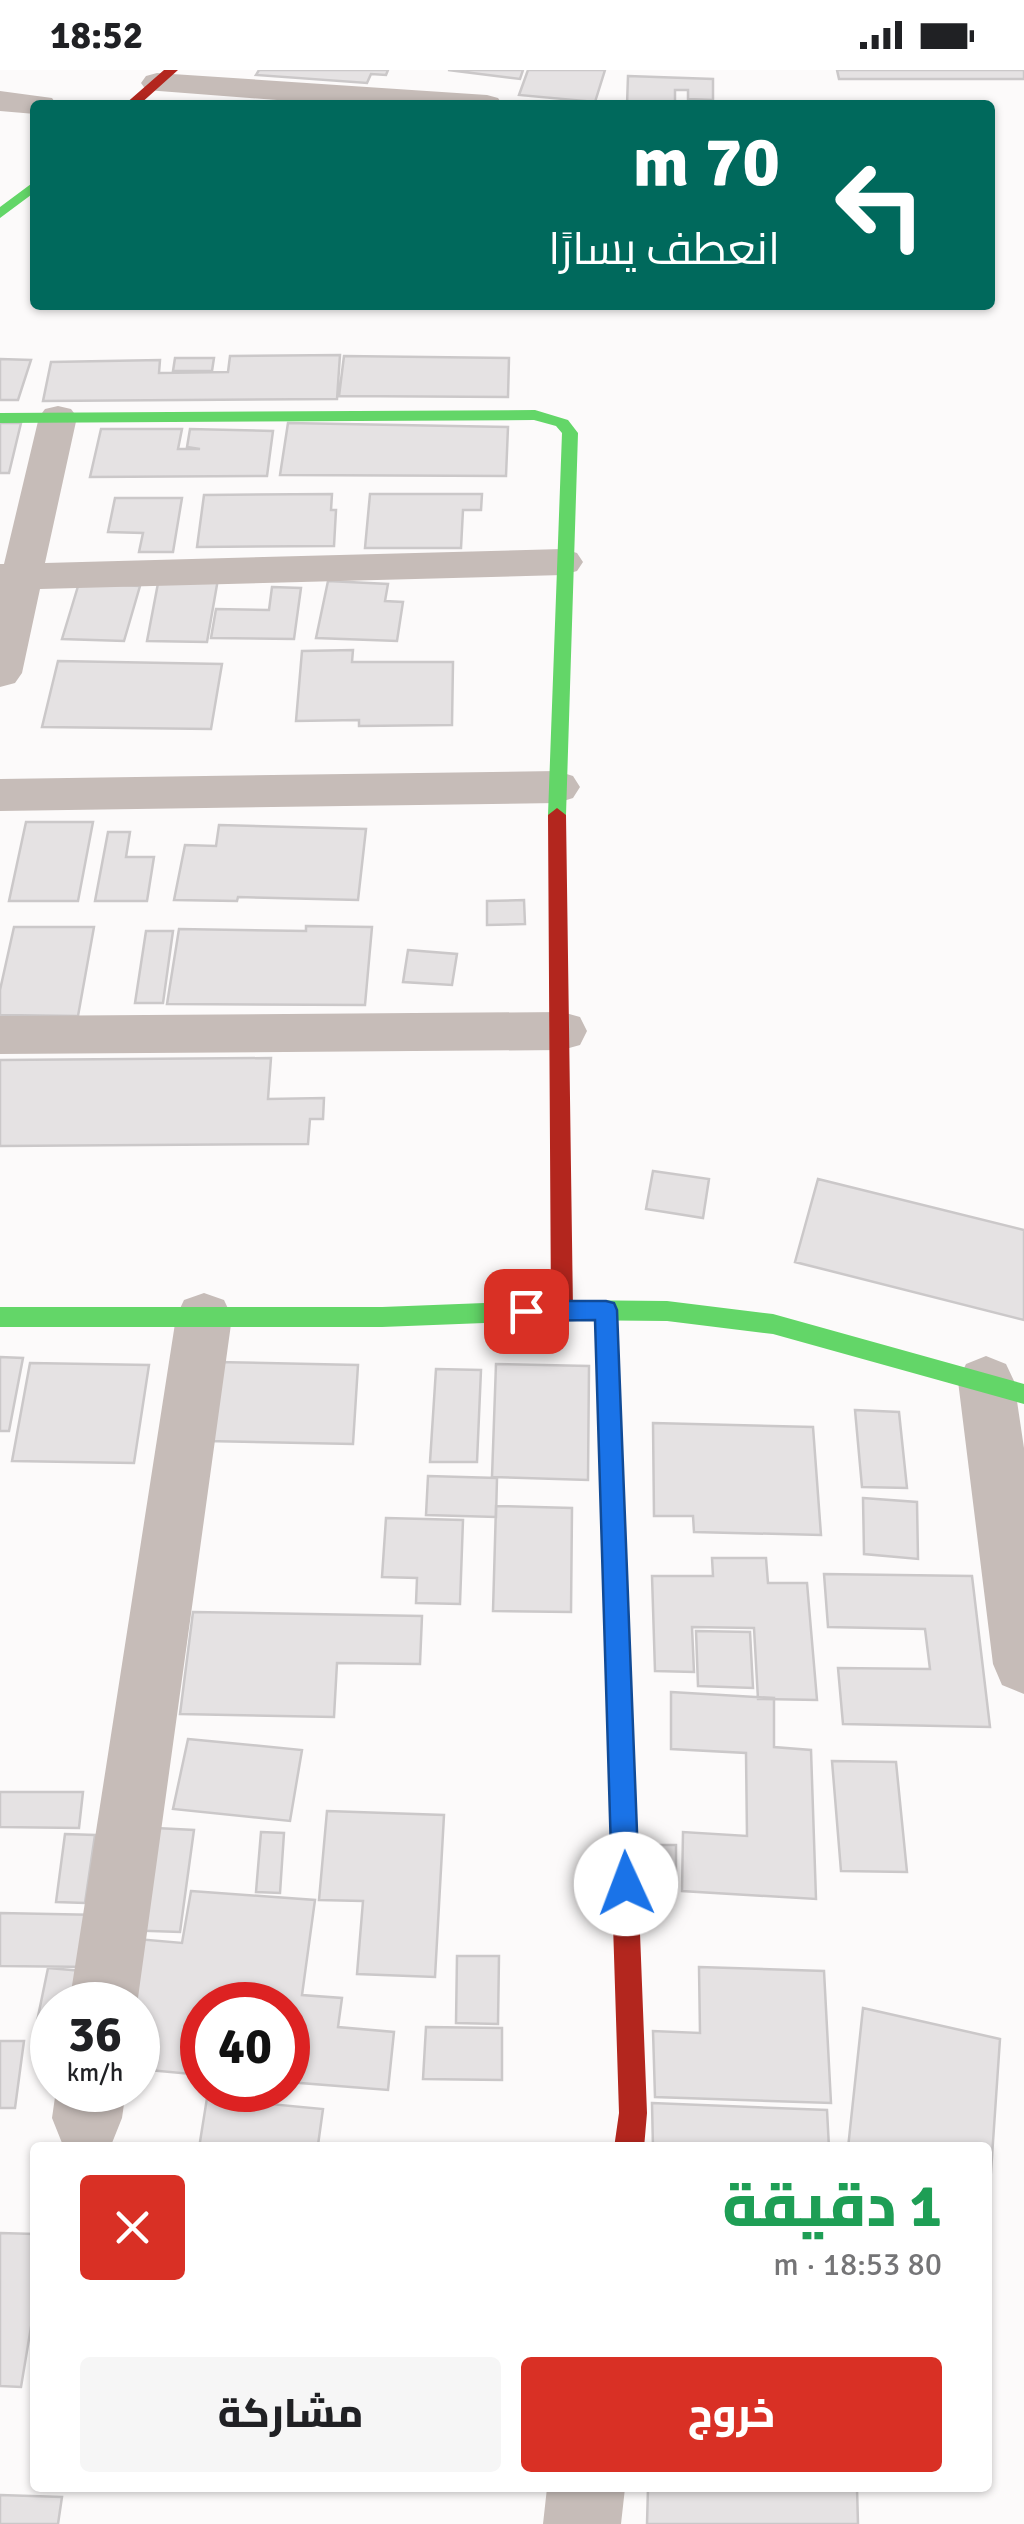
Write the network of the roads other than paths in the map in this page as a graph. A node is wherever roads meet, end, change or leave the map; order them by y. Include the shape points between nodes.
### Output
1 (165, 76) edge
2 (137, 100) edge
3 (431, 100) edge
4 (0, 101) edge
5 (30, 104) edge
6 (30, 189) edge
7 (0, 214) edge
8 (58, 417) junction
9 (0, 418) edge
10 (562, 562) junction
11 (10, 577) edge
12 (0, 673) edge
13 (558, 787) junction
14 (0, 795) edge
15 (562, 1031) junction
16 (0, 1034) edge
17 (562, 1310) junction
18 (606, 1310) junction
19 (0, 1317) edge
20 (204, 1317) junction
21 (1005, 1388) edge
22 (1024, 1664) edge
23 (107, 1982) edge
24 (629, 2142) edge
25 (586, 2492) edge
26 (582, 2524) edge

1 - 2 street
1 - 3 street
4 - 5 street
6 - 7 street
8 - 9 street
8 - 10 street via 549,416 570,433
8 - 11 street
10 - 11 street
10 - 13 street
11 - 12 street
13 - 14 street
13 - 15 street
15 - 16 street
15 - 17 street
17 - 18 street
17 - 20 street
18 - 21 street via 772,1324
18 - 24 street
19 - 20 street
20 - 23 street
21 - 22 street
25 - 26 street

